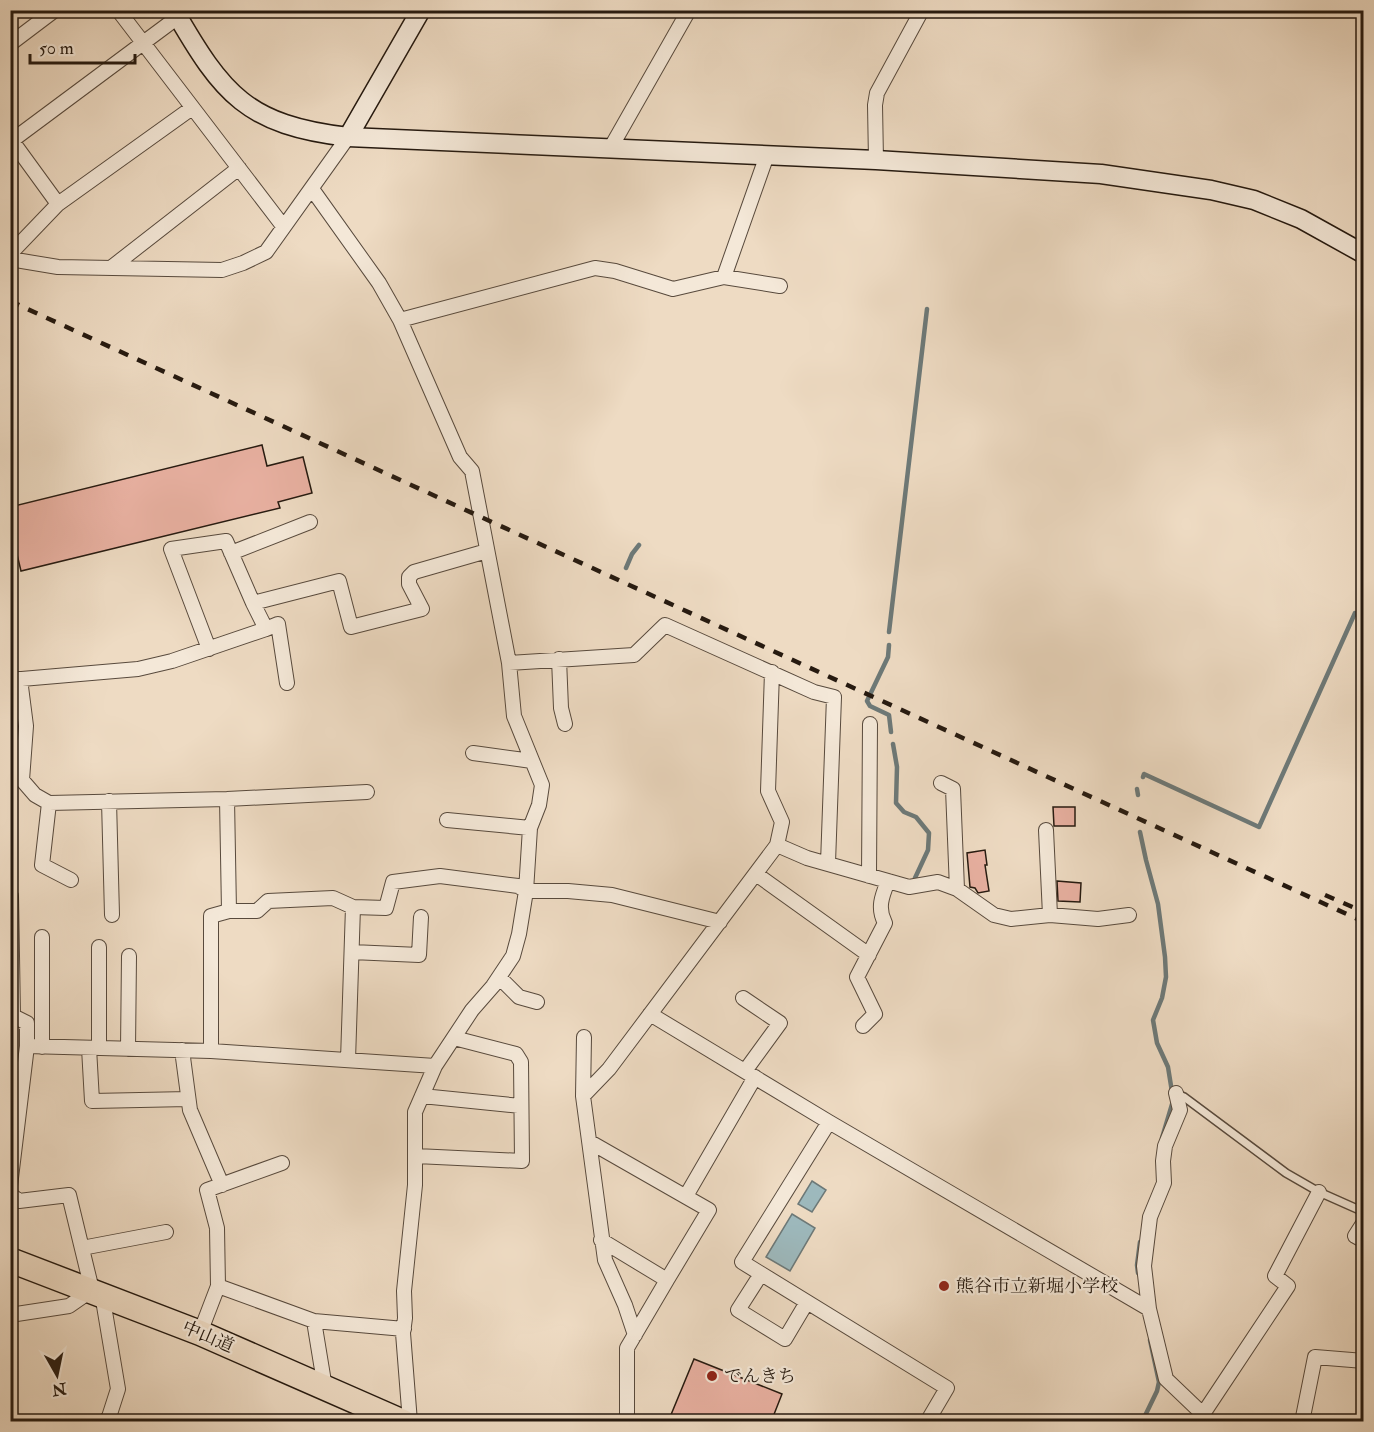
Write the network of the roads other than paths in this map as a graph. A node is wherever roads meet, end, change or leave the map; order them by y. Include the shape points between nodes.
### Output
1 (55, 10) edge
2 (118, 10) edge
3 (421, 10) edge
4 (688, 10) edge
5 (922, 10) edge
6 (176, 14) edge
7 (143, 43) junction
8 (10, 44) edge
9 (192, 108) junction
10 (348, 137) junction
11 (11, 140) edge
12 (610, 148) junction
13 (767, 156) junction
14 (876, 160) junction
15 (239, 168) junction
16 (312, 189) junction
17 (58, 204) junction
18 (284, 226) junction
19 (10, 254) edge
20 (1364, 254) edge
21 (10, 259) edge
22 (112, 267) junction
23 (724, 277) junction
24 (780, 286) dead end
25 (400, 320) junction
26 (310, 522) dead end
27 (487, 551) junction
28 (231, 554) junction
29 (253, 603) junction
30 (266, 629) junction
31 (208, 649) junction
32 (560, 659) junction
33 (509, 663) junction
34 (772, 672) junction
35 (15, 680) edge
36 (287, 683) dead end
37 (565, 724) dead end
38 (870, 724) dead end
39 (473, 753) dead end
40 (532, 761) junction
41 (10, 768) edge
42 (22, 780) junction
43 (941, 783) dead end
44 (367, 792) dead end
45 (227, 800) junction
46 (109, 801) junction
47 (49, 803) junction
48 (447, 820) dead end
49 (530, 828) junction
50 (1046, 830) dead end
51 (777, 845) junction
52 (828, 863) junction
53 (756, 874) junction
54 (869, 876) junction
55 (71, 880) dead end
56 (888, 881) junction
57 (957, 889) junction
58 (526, 891) junction
59 (11, 896) edge
60 (353, 907) junction
61 (229, 911) junction
62 (112, 915) dead end
63 (1050, 915) junction
64 (1129, 915) dead end
65 (421, 917) dead end
66 (720, 922) junction
67 (11, 926) edge
68 (42, 937) dead end
69 (99, 947) dead end
70 (352, 952) junction
71 (869, 954) junction
72 (129, 956) dead end
73 (499, 977) junction
74 (744, 998) dead end
75 (537, 1002) dead end
76 (650, 1014) junction
77 (863, 1026) dead end
78 (584, 1037) dead end
79 (454, 1038) junction
80 (27, 1046) junction
81 (42, 1047) junction
82 (94, 1048) junction
83 (128, 1049) junction
84 (182, 1050) junction
85 (211, 1051) junction
86 (348, 1060) junction
87 (435, 1066) junction
88 (750, 1074) junction
89 (1176, 1093) joint
90 (422, 1095) junction
91 (583, 1096) junction
92 (188, 1100) junction
93 (521, 1106) junction
94 (829, 1122) junction
95 (590, 1142) junction
96 (416, 1156) junction
97 (282, 1163) dead end
98 (222, 1185) junction
99 (10, 1186) edge
100 (1319, 1192) junction
101 (10, 1194) edge
102 (686, 1196) junction
103 (1364, 1212) edge
104 (1364, 1222) edge
105 (166, 1232) dead end
106 (601, 1240) junction
107 (1364, 1240) edge
108 (82, 1248) junction
109 (10, 1260) edge
110 (761, 1274) junction
111 (667, 1280) junction
112 (218, 1286) junction
113 (97, 1292) junction
114 (807, 1302) junction
115 (1149, 1309) junction
116 (10, 1315) edge
117 (314, 1321) junction
118 (404, 1329) junction
119 (200, 1334) junction
120 (635, 1335) junction
121 (1364, 1361) edge
122 (325, 1388) junction
123 (1209, 1419) edge
124 (104, 1422) edge
125 (403, 1422) edge
126 (410, 1422) edge
127 (627, 1422) edge
128 (927, 1422) edge
129 (1302, 1422) edge

1 - 8 street
2 - 7 street
3 - 10 street
4 - 12 street
5 - 14 street via 878,93
6 - 7 street
6 - 10 street via 211,70 239,100 264,117 294,128
7 - 9 street
7 - 11 street
9 - 15 street
9 - 17 street
10 - 12 street
10 - 16 street
11 - 17 street
12 - 13 street
13 - 14 street
13 - 23 street
14 - 20 street via 1101,174 1211,190 1254,200 1301,219
15 - 18 street
15 - 22 street
16 - 18 street
16 - 25 street
17 - 19 street
18 - 22 street via 266,252 222,270
21 - 22 street via 58,267
23 - 24 street
23 - 25 street via 673,289 595,268
25 - 27 street via 460,457 472,471
26 - 28 street
27 - 29 street via 414,572 409,584 422,609 351,627 339,581
27 - 33 street
28 - 29 street
28 - 31 street via 226,541 171,549
29 - 30 street
30 - 31 street
30 - 36 street via 278,624
31 - 35 street via 138,669
32 - 33 street
32 - 34 street via 634,655 665,625
32 - 37 street
33 - 40 street via 514,716
34 - 51 street via 768,791 782,822
34 - 52 street via 834,697
35 - 42 street via 26,726
38 - 54 street
39 - 40 street
40 - 49 street via 542,785
41 - 42 street
42 - 47 street
43 - 57 street via 953,789
44 - 45 street
45 - 46 street
45 - 61 street
46 - 47 street
46 - 62 street
47 - 55 street via 42,865
48 - 49 street
49 - 58 street
50 - 63 street
51 - 52 street
51 - 53 street
52 - 54 street
53 - 66 street
53 - 71 street
54 - 56 street
56 - 57 street via 909,887 938,882
56 - 71 street via 880,902 885,923
57 - 63 street via 994,915 1011,919
58 - 60 street via 518,886 440,876 393,882 386,908
58 - 66 street via 612,895
58 - 73 street via 513,956
59 - 67 street
60 - 61 street via 333,898 268,901 257,912
60 - 70 street
61 - 85 street via 211,916
63 - 64 street via 1098,919
65 - 70 street via 419,955
66 - 76 street
67 - 80 street via 13,1016 27,1023
68 - 81 street
69 - 82 street
70 - 86 street
71 - 77 street via 857,976 875,1014
72 - 83 street
73 - 75 street via 519,997
73 - 79 street
74 - 88 street via 780,1023
76 - 88 street
76 - 91 street via 609,1069
78 - 91 street
79 - 87 street
79 - 93 street via 516,1054 521,1062
80 - 81 street
80 - 99 street
81 - 82 street
82 - 83 street
82 - 92 street via 92,1101
83 - 84 street
84 - 85 street
84 - 92 street
85 - 86 street
86 - 87 street
87 - 90 street
88 - 94 street
88 - 102 street
89 - 100 lane via 1286,1173
89 - 115 street via 1180,1110 1165,1146 1162,1190 1150,1217 1144,1266
90 - 93 street
90 - 96 street via 416,1112
91 - 95 street
92 - 98 street
93 - 96 street via 522,1161
94 - 110 street via 742,1262
94 - 115 street
95 - 102 street
95 - 106 street
96 - 118 street
97 - 98 street
98 - 112 street via 207,1190 217,1228
100 - 103 lane
100 - 123 street via 1275,1276 1288,1286
101 - 108 street via 19,1201 69,1195
102 - 111 street via 709,1210
104 - 107 street via 1355,1236
105 - 108 street
106 - 111 street
106 - 120 street
108 - 113 street
109 - 113 highway, 中山道
110 - 114 street
110 - 114 street via 738,1310 785,1339
111 - 120 street
112 - 117 street
112 - 119 street
113 - 116 street via 69,1306
113 - 119 highway, 中山道
113 - 124 street via 118,1389
114 - 128 street via 947,1388
115 - 123 street via 1166,1379
117 - 118 street
117 - 122 street
118 - 126 street
119 - 122 highway, 中山道
120 - 127 street via 627,1348
121 - 129 street via 1315,1357
122 - 125 highway, 中山道

